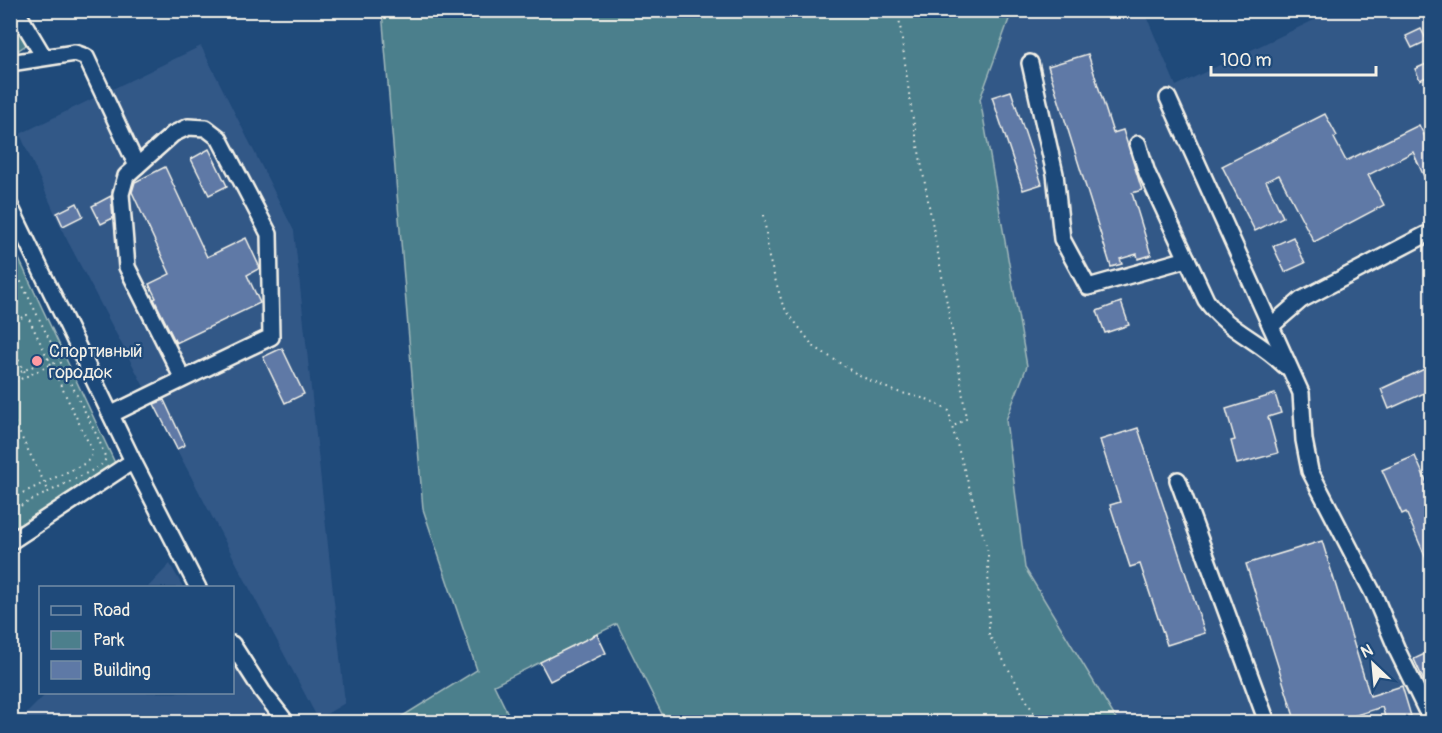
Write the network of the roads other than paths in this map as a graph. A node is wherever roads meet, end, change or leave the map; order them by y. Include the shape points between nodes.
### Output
1 (16, 10) edge
2 (44, 57) junction
3 (10, 63) edge
4 (1030, 63) dead end
5 (1168, 98) dead end
6 (1138, 144) dead end
7 (137, 166) junction
8 (10, 206) edge
9 (1425, 235) dead end
10 (1187, 259) junction
11 (1271, 326) junction
12 (1291, 372) junction
13 (183, 379) junction
14 (112, 414) junction
15 (133, 461) junction
16 (1178, 480) dead end
17 (10, 542) edge
18 (197, 586) edge
19 (234, 647) edge
20 (1431, 722) edge
21 (286, 723) edge
22 (1267, 723) edge

1 - 2 lane
2 - 3 lane
2 - 7 lane via 75,53 86,57
4 - 10 lane via 1055,174 1062,239 1088,287
5 - 11 lane
6 - 10 lane via 1147,173
7 - 13 lane via 126,176 122,194 127,267
7 - 13 lane via 173,134 188,127 206,128 219,138 269,234 271,337
8 - 14 lane
9 - 11 lane via 1301,300
10 - 12 lane via 1214,312 1236,332 1270,351
11 - 12 lane
12 - 20 lane via 1301,393 1310,471 1374,595
13 - 14 lane
14 - 15 lane
15 - 17 lane
15 - 18 lane
16 - 22 lane
19 - 21 lane

